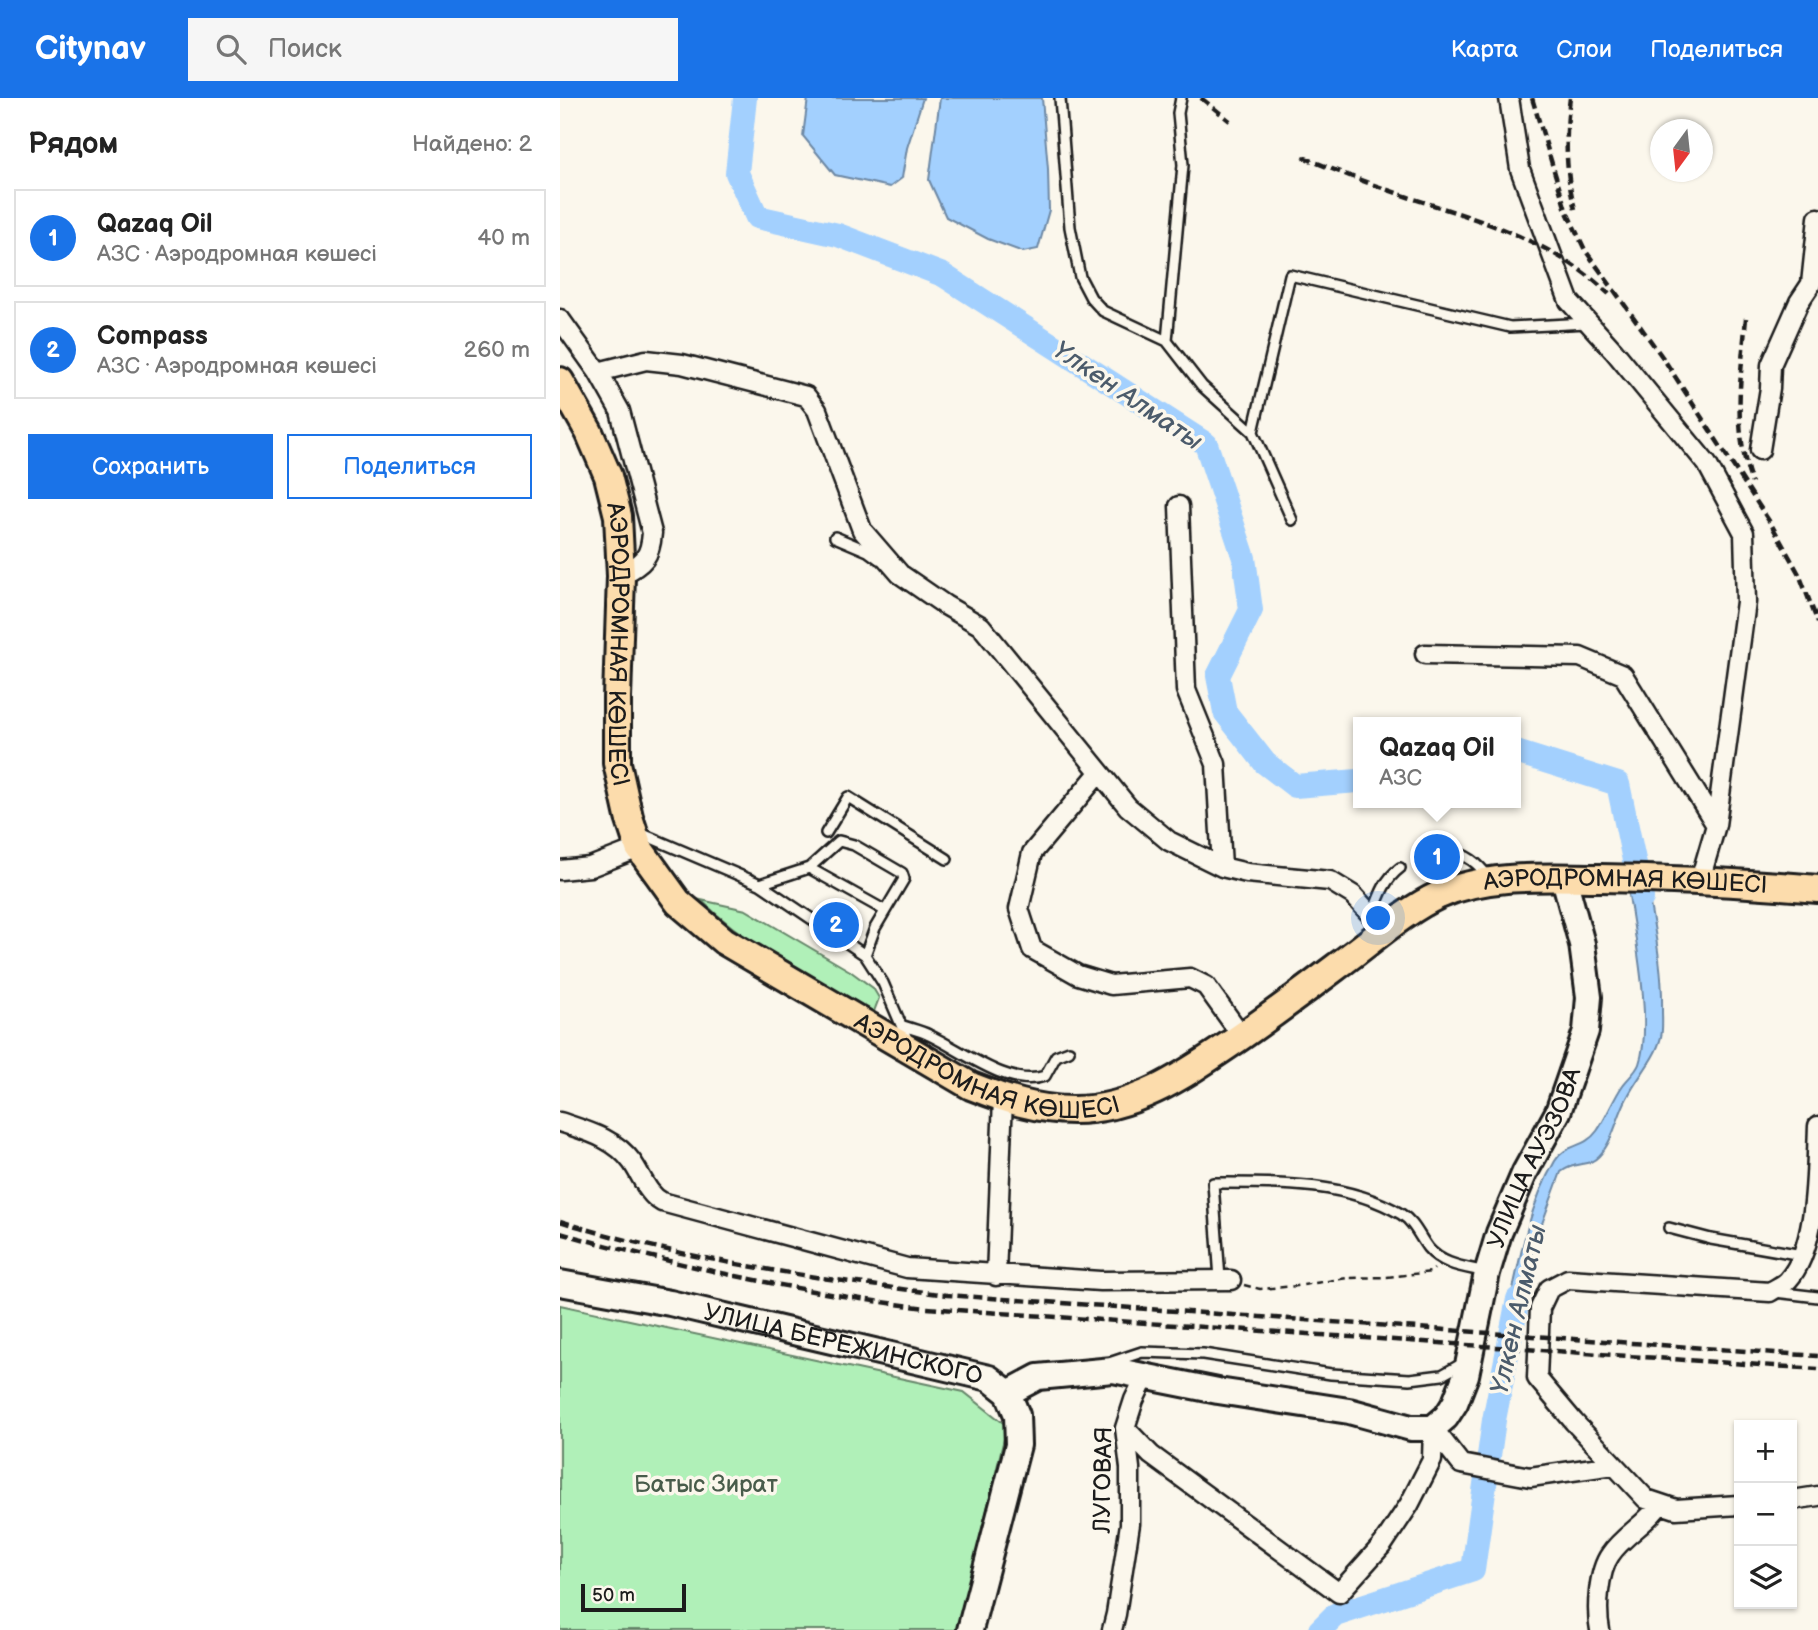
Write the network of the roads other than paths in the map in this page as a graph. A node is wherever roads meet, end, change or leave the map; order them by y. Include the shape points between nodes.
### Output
1 (1060, 98) edge
2 (1181, 98) edge
3 (1509, 98) edge
4 (1818, 218) edge
5 (560, 319) edge
6 (1587, 323) junction
7 (1167, 341) junction
8 (598, 372) junction
9 (560, 381) edge
10 (1253, 432) junction
11 (1760, 450) dead end
12 (1179, 506) dead end
13 (1292, 520) dead end
14 (835, 537) dead end
15 (900, 574) junction
16 (621, 576) junction
17 (1425, 654) dead end
18 (1099, 773) junction
19 (1716, 825) junction
20 (826, 833) dead end
21 (635, 839) junction
22 (1447, 851) dead end
23 (947, 859) dead end
24 (1222, 867) junction
25 (809, 868) junction
26 (1400, 868) dead end
27 (560, 870) edge
28 (1563, 878) junction
29 (1491, 880) junction
30 (1692, 880) junction
31 (760, 884) junction
32 (1818, 889) edge
33 (884, 910) junction
34 (1376, 924) junction
35 (865, 955) junction
36 (903, 1026) junction
37 (1242, 1036) junction
38 (1069, 1051) dead end
39 (912, 1052) junction
40 (1003, 1098) junction
41 (560, 1122) edge
42 (1818, 1126) edge
43 (1669, 1228) dead end
44 (1802, 1255) junction
45 (1488, 1273) junction
46 (996, 1276) junction
47 (1226, 1279) joint
48 (560, 1283) edge
49 (1770, 1292) junction
50 (1818, 1297) edge
51 (1469, 1359) junction
52 (1081, 1372) junction
53 (1146, 1375) junction
54 (1009, 1393) junction
55 (1125, 1428) junction
56 (1433, 1428) junction
57 (1614, 1465) junction
58 (1818, 1496) edge
59 (1797, 1499) edge
60 (1660, 1504) junction
61 (1734, 1505) edge
62 (970, 1630) edge
63 (1112, 1630) edge
64 (1600, 1630) edge

1 - 7 lane via 1070,227 1080,277 1103,311
2 - 7 lane via 1183,165
3 - 6 street via 1520,169 1538,221 1569,301
4 - 11 street via 1811,284 1771,365
5 - 8 street
6 - 10 lane via 1510,327 1290,275
6 - 19 street via 1707,464 1744,533 1746,602
7 - 10 lane via 1202,386
8 - 15 street via 646,360 682,364 806,396 817,410 862,530
8 - 16 street via 620,411 652,533 647,557
9 - 16 main road, АЭРОДРОМНАЯ КӨШЕСІ via 608,477 618,516
10 - 13 lane
12 - 24 street via 1186,690 1216,764
14 - 15 lane via 868,551
15 - 18 street via 981,626
16 - 21 main road, АЭРОДРОМНАЯ КӨШЕСІ via 617,763
17 - 19 street via 1580,657 1623,675
18 - 24 street via 1128,807 1169,841
18 - 37 street via 1032,853 1019,909 1032,949 1078,975 1111,985 1190,978 1206,986
19 - 30 street
20 - 23 lane via 848,797
21 - 27 street via 590,867
21 - 31 lane
21 - 39 main road, АЭРОДРОМНАЯ КӨШЕСІ via 678,902 724,941
22 - 29 lane via 1472,859
24 - 34 street via 1330,881 1353,895
25 - 31 lane
25 - 33 lane
25 - 33 lane via 839,841 854,845 902,873 904,879
26 - 34 lane via 1383,886
28 - 29 main road, АЭРОДРОМНАЯ КӨШЕСІ
28 - 30 main road, АЭРОДРОМНАЯ КӨШЕСІ
28 - 45 main road, УЛИЦА АУЭЗОВА via 1582,944 1589,997 1586,1031 1558,1112 1499,1233
29 - 34 main road, АЭРОДРОМНАЯ КӨШЕСІ via 1439,895
30 - 32 main road, АЭРОДРОМНАЯ КӨШЕСІ
31 - 35 lane
33 - 35 lane
34 - 37 main road, АЭРОДРОМНАЯ КӨШЕСІ via 1332,970
35 - 36 lane
36 - 38 lane via 1010,1075 1033,1080 1045,1076 1056,1056
36 - 39 lane
37 - 40 main road, АЭРОДРОМНАЯ КӨШЕСІ via 1135,1099 1074,1110 1033,1107
39 - 40 main road, АЭРОДРОМНАЯ КӨШЕСІ via 971,1086
40 - 46 street
41 - 46 street via 606,1138 631,1160 654,1198 679,1208 907,1268
42 - 44 street via 1812,1221
43 - 44 lane
44 - 49 street via 1787,1282
45 - 47 lane via 1444,1261 1405,1217 1387,1206 1291,1184 1213,1183
45 - 51 main road, УЛИЦА АУЭЗОВА
46 - 47 street via 1100,1282
48 - 54 main road, УЛИЦА БЕРЕЖИНСКОГО via 670,1303 989,1378
49 - 50 lane
49 - 57 street via 1568,1279 1549,1289 1540,1307 1537,1378
51 - 52 lane via 1442,1375 1410,1379 1331,1374 1203,1354 1142,1352
51 - 56 main road, УЛИЦА АУЭЗОВА via 1455,1403
52 - 53 main road
52 - 54 main road via 1038,1377
53 - 55 street, ЛУГОВАЯ
53 - 56 main road via 1349,1411 1411,1428
54 - 62 main road, УЛИЦА БЕРЕЖИНСКОГО via 1017,1415 1018,1446
55 - 56 street via 1152,1455 1339,1593 1383,1544 1409,1506 1432,1460
55 - 63 street, ЛУГОВАЯ via 1130,1524
56 - 57 street via 1461,1464 1530,1477
57 - 60 street via 1646,1499
58 - 59 street
60 - 61 street via 1675,1509
60 - 64 street via 1609,1555 1600,1584

